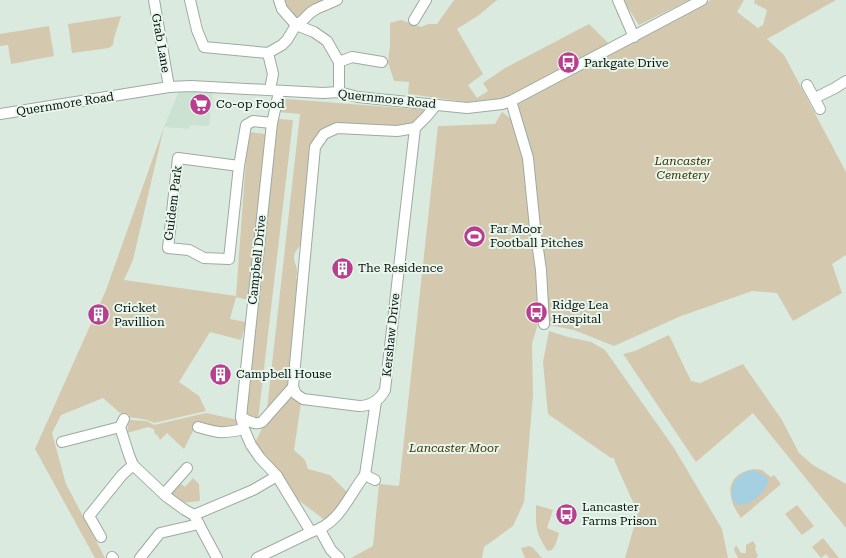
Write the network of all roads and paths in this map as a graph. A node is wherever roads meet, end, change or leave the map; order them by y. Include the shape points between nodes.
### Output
1 (154, 0) edge
2 (190, 0) edge
3 (279, 0) edge
4 (337, 0) edge
5 (426, 0) edge
6 (618, 0) edge
7 (702, 0) edge
8 (414, 20) dead end
9 (296, 25) junction
10 (634, 37) junction
11 (268, 53) junction
12 (339, 62) junction
13 (382, 62) dead end
14 (846, 80) edge
15 (271, 84) dead end
16 (807, 85) dead end
17 (169, 87) junction
18 (279, 92) junction
19 (339, 92) junction
20 (815, 98) junction
21 (512, 101) junction
22 (436, 105) junction
23 (820, 109) dead end
24 (0, 114) edge
25 (272, 123) junction
26 (415, 128) junction
27 (239, 166) junction
28 (544, 324) dead end
29 (293, 387) junction
30 (376, 401) junction
31 (241, 417) junction
32 (198, 427) dead end
33 (244, 429) junction
34 (62, 442) dead end
35 (133, 465) junction
36 (187, 468) dead end
37 (365, 475) junction
38 (277, 476) junction
39 (375, 480) dead end
40 (164, 494) junction
41 (189, 512) junction
42 (199, 524) junction
43 (316, 531) junction
44 (101, 537) dead end
45 (140, 558) edge
46 (217, 558) edge
47 (257, 558) edge
48 (339, 558) edge

1 - 17 street, Grab Lane
2 - 11 street via 204,47
3 - 9 street via 282,9
4 - 9 street via 316,9
5 - 8 street
6 - 10 street
7 - 10 street, Quernmore Road
9 - 11 street via 282,45
9 - 12 street via 314,32 327,41
10 - 21 street, Quernmore Road
11 - 15 street via 273,74
12 - 13 street via 352,57
12 - 19 street
14 - 20 street
16 - 20 street
17 - 18 street, Quernmore Road
17 - 24 street, Quernmore Road
18 - 19 street, Quernmore Road
18 - 25 street, Campbell Drive
19 - 22 street, Quernmore Road via 358,97
20 - 23 street
21 - 22 street, Quernmore Road via 467,108
21 - 28 street via 528,158 541,270
22 - 26 street
25 - 27 street, Guidem Park via 253,121 246,125
25 - 31 street, Campbell Drive
26 - 29 street via 397,132 337,128 324,134 315,147
26 - 30 street, Kershaw Drive via 385,390
27 - 27 street, Guidem Park via 229,259 204,258 189,250 168,248 178,158
29 - 30 street via 296,394 303,399 359,406 369,406
29 - 31 street via 262,422 254,424
30 - 37 street
31 - 33 street, Campbell Drive
32 - 33 street via 217,433
33 - 38 street, Campbell Drive via 260,458
34 - 35 street via 122,423 128,455
35 - 40 street
35 - 44 street via 89,516
36 - 40 street
37 - 39 street
37 - 43 street via 339,514
38 - 41 street via 253,490 215,506
38 - 43 street, Campbell Drive
40 - 41 street
41 - 42 street
42 - 45 street via 160,534
42 - 46 street
43 - 47 street
43 - 48 street, Campbell Drive

